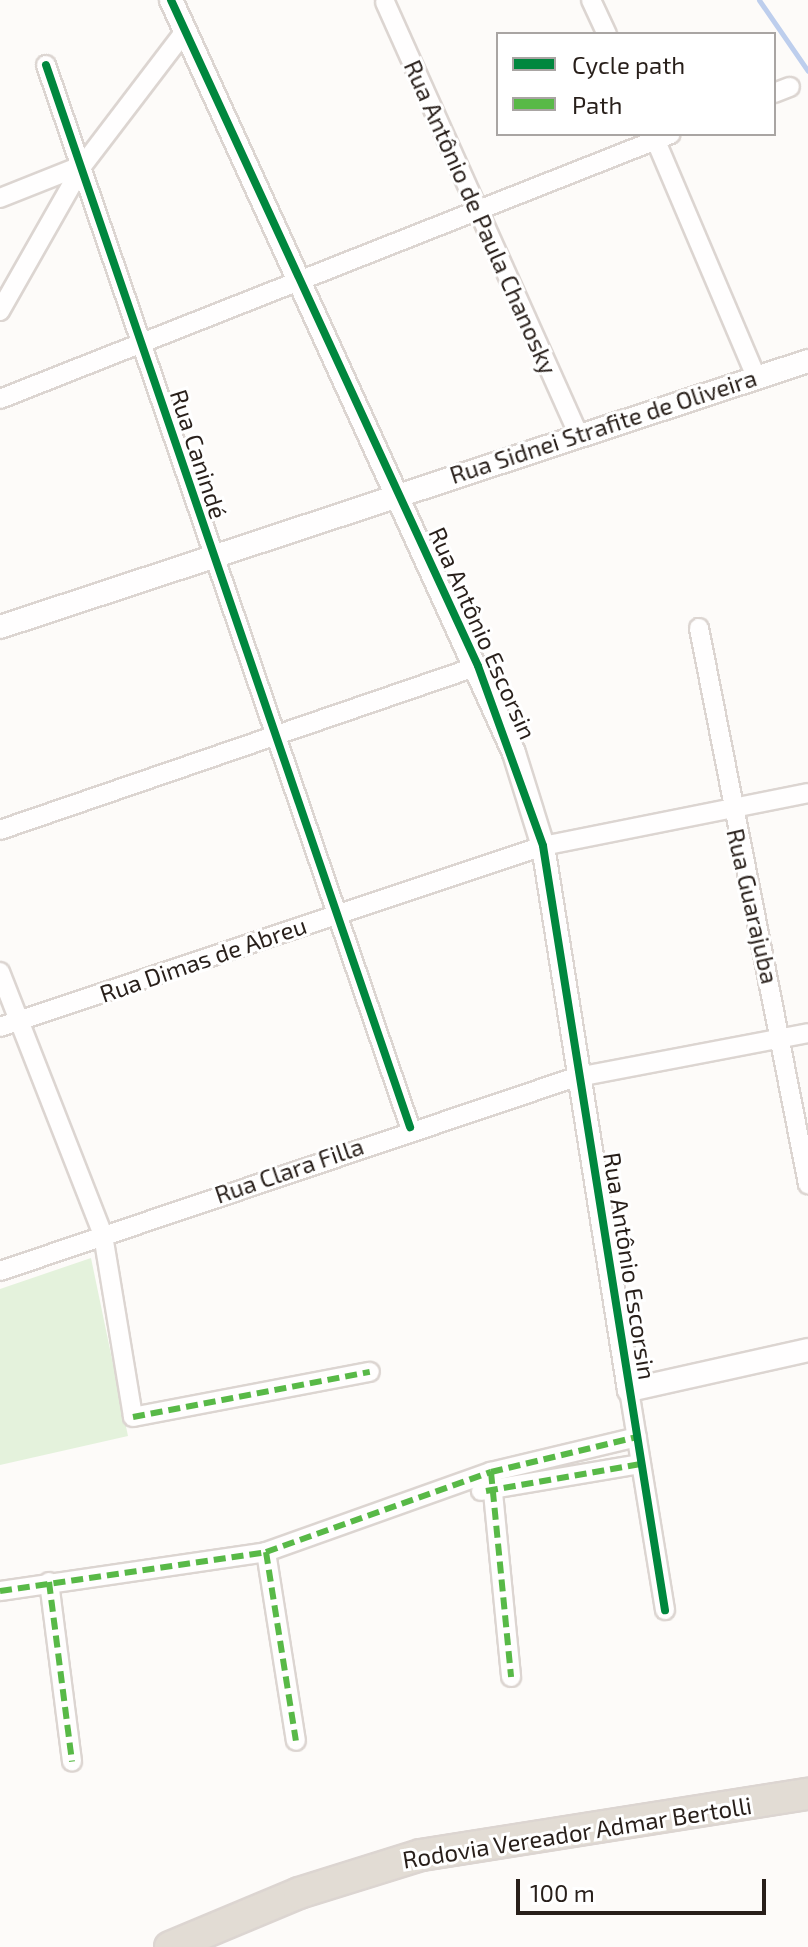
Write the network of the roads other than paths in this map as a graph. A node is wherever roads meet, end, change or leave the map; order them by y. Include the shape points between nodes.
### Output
1 (171, 0) edge
2 (591, 0) edge
3 (385, 2) dead end
4 (185, 31) junction
5 (606, 32) edge
6 (46, 65) dead end
7 (660, 136) edge
8 (83, 165) junction
9 (0, 198) edge
10 (478, 211) junction
11 (302, 283) junction
12 (0, 311) edge
13 (142, 340) junction
14 (808, 361) edge
15 (755, 374) junction
16 (0, 399) edge
17 (577, 432) junction
18 (400, 495) junction
19 (211, 556) junction
20 (0, 627) edge
21 (699, 628) dead end
22 (478, 666) junction
23 (272, 738) junction
24 (808, 793) edge
25 (731, 808) junction
26 (0, 830) edge
27 (543, 846) junction
28 (334, 914) junction
29 (0, 972) edge
30 (21, 1020) junction
31 (0, 1027) edge
32 (808, 1033) edge
33 (782, 1038) junction
34 (582, 1077) junction
35 (410, 1127) junction
36 (808, 1184) edge
37 (103, 1235) junction
38 (0, 1271) edge
39 (808, 1350) edge
40 (370, 1372) dead end
41 (629, 1390) junction
42 (637, 1437) junction
43 (567, 1454) junction
44 (641, 1464) junction
45 (491, 1472) junction
46 (572, 1477) junction
47 (462, 1488) junction
48 (492, 1492) junction
49 (266, 1552) junction
50 (49, 1582) junction
51 (0, 1591) edge
52 (665, 1610) dead end
53 (511, 1677) dead end
54 (296, 1741) dead end
55 (72, 1762) dead end
56 (808, 1794) edge
57 (170, 1947) edge

1 - 4 street, Rua Antônio Escorsin
2 - 5 street
3 - 10 street, Rua Antônio de Paula Chanosky
4 - 8 street
4 - 11 street, Rua Antônio Escorsin
6 - 8 street, Rua Canindé
7 - 10 street
7 - 15 street
8 - 9 street
8 - 12 street
8 - 13 street, Rua Canindé
10 - 11 street
10 - 17 street, Rua Antônio de Paula Chanosky
11 - 13 street
11 - 18 street, Rua Antônio Escorsin
13 - 16 street
13 - 19 street, Rua Canindé
14 - 15 street, Rua Sidnei Strafite de Oliveira
15 - 17 street, Rua Sidnei Strafite de Oliveira
17 - 18 street, Rua Sidnei Strafite de Oliveira
18 - 19 street, Rua Sidnei Strafite de Oliveira
18 - 22 street, Rua Antônio Escorsin
19 - 20 street, Rua Sidnei Strafite de Oliveira
19 - 23 street, Rua Canindé
21 - 25 street, Rua Guarajuba
22 - 23 street
22 - 27 street, Rua Antônio Escorsin
23 - 26 street
23 - 28 street, Rua Canindé
24 - 25 street, Rua Dimas de Abreu
25 - 27 street, Rua Dimas de Abreu
25 - 33 street, Rua Guarajuba
27 - 28 street, Rua Dimas de Abreu
27 - 34 street, Rua Antônio Escorsin
28 - 30 street, Rua Dimas de Abreu
28 - 35 street, Rua Canindé
29 - 30 street
30 - 31 street, Rua Dimas de Abreu
30 - 37 street
32 - 33 street, Rua Clara Filla
33 - 34 street, Rua Clara Filla
33 - 36 street, Rua Guarajuba
34 - 35 street, Rua Clara Filla
34 - 41 street, Rua Antônio Escorsin
35 - 37 street, Rua Clara Filla
37 - 38 street, Rua Clara Filla
37 - 40 street via 133,1417
39 - 41 street
41 - 42 street, Rua Antônio Escorsin
42 - 43 street
42 - 44 street, Rua Antônio Escorsin
43 - 45 street
43 - 46 street
44 - 46 street
44 - 52 street, Rua Antônio Escorsin
45 - 47 street
45 - 48 street
46 - 48 street
47 - 48 street
47 - 49 street via 374,1509
48 - 53 street
49 - 50 street
49 - 54 street
50 - 51 street
50 - 55 street
56 - 57 highway, Rodovia Vereador Admar Bertolli via 421,1855 329,1882

